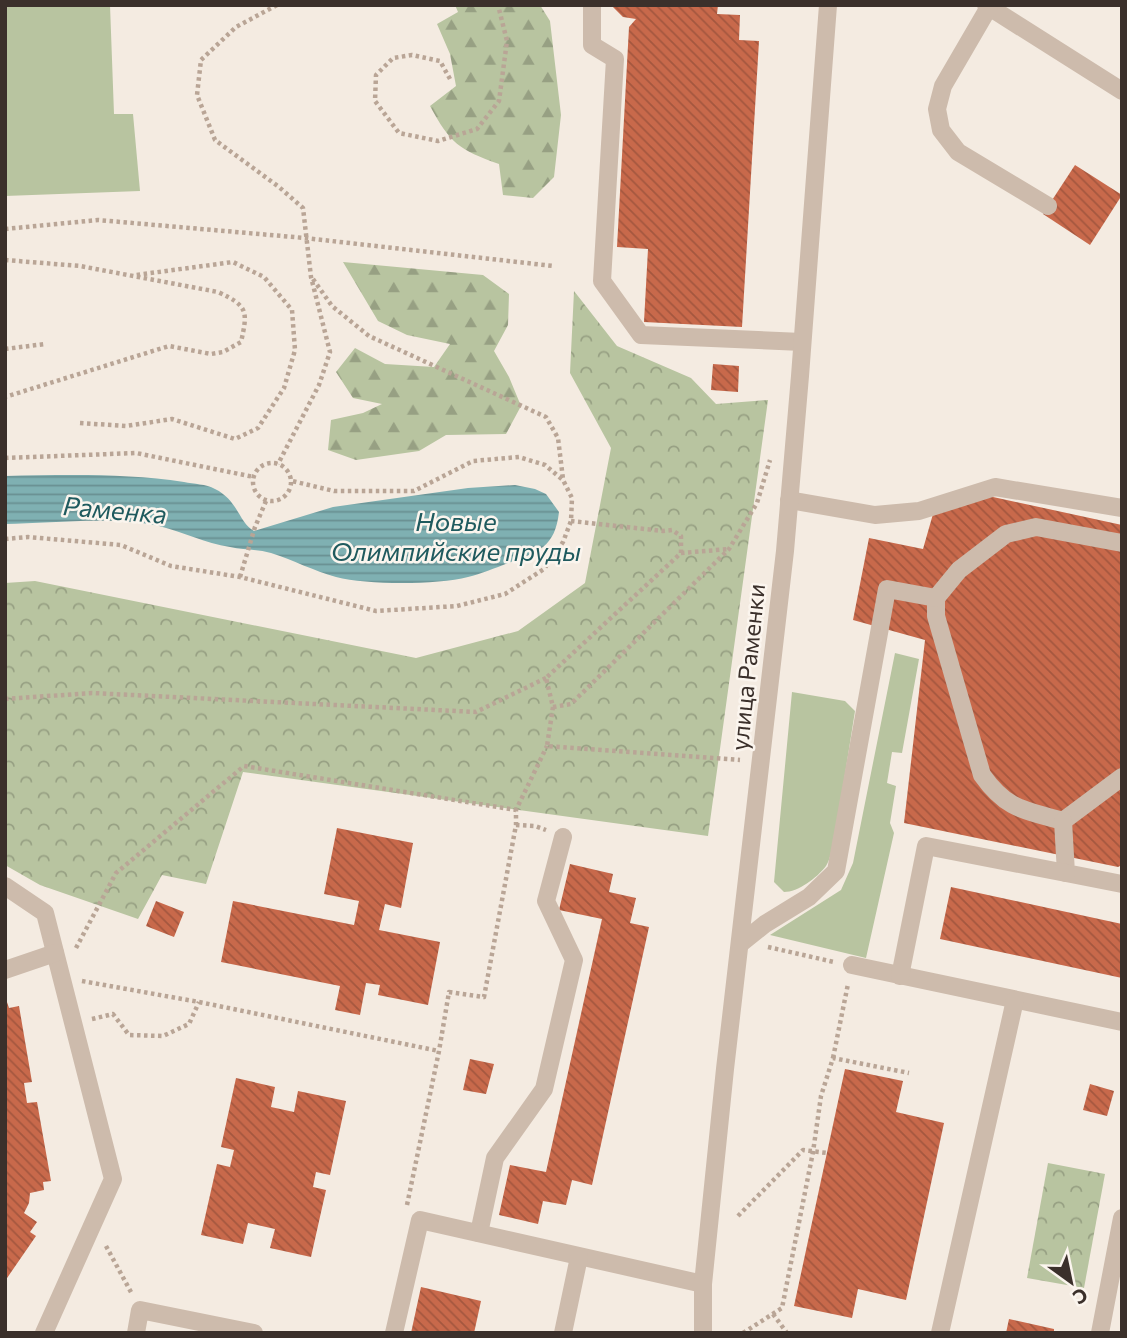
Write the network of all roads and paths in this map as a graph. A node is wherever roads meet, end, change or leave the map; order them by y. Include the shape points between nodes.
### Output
1 (277, 5) edge
2 (498, 5) edge
3 (592, 5) edge
4 (828, 5) edge
5 (988, 6) edge
6 (450, 79) dead end
7 (1122, 91) edge
8 (1048, 206) dead end
9 (5, 229) edge
10 (305, 239) junction
11 (5, 260) edge
12 (553, 266) dead end
13 (132, 276) junction
14 (312, 277) junction
15 (802, 342) junction
16 (45, 344) dead end
17 (5, 349) edge
18 (5, 397) edge
19 (80, 423) dead end
20 (772, 455) dead end
21 (5, 458) edge
22 (278, 464) junction
23 (254, 477) junction
24 (563, 480) junction
25 (292, 481) junction
26 (789, 500) junction
27 (267, 501) junction
28 (1122, 508) edge
29 (570, 521) junction
30 (5, 539) edge
31 (1122, 544) edge
32 (729, 550) junction
33 (681, 553) junction
34 (240, 577) junction
35 (936, 598) junction
36 (546, 678) junction
37 (5, 699) edge
38 (553, 707) junction
39 (547, 746) junction
40 (760, 763) junction
41 (1122, 777) edge
42 (516, 810) junction
43 (1063, 821) junction
44 (516, 825) junction
45 (535, 826) dead end
46 (563, 837) dead end
47 (1066, 873) junction
48 (1122, 884) edge
49 (5, 886) edge
50 (740, 944) junction
51 (763, 946) dead end
52 (55, 953) junction
53 (852, 965) junction
54 (5, 970) edge
55 (900, 975) junction
56 (61, 977) junction
57 (1015, 1000) junction
58 (199, 1002) junction
59 (74, 1023) junction
60 (1122, 1023) edge
61 (439, 1051) junction
62 (833, 1058) junction
63 (909, 1073) dead end
64 (813, 1152) junction
65 (827, 1153) dead end
66 (738, 1216) dead end
67 (1122, 1218) edge
68 (420, 1220) junction
69 (94, 1222) junction
70 (479, 1233) junction
71 (579, 1256) junction
72 (703, 1284) junction
73 (140, 1310) junction
74 (773, 1314) junction
75 (44, 1333) edge
76 (136, 1333) edge
77 (254, 1333) edge
78 (394, 1333) edge
79 (563, 1333) edge
80 (704, 1333) edge
81 (743, 1333) edge
82 (787, 1333) edge
83 (940, 1333) edge
84 (1100, 1333) edge

1 - 10 path via 236,27 201,60 197,95 215,140 303,208
2 - 6 path via 507,41 499,101 477,129 438,141 399,133 375,101 376,75 393,58 412,55 440,61
3 - 15 street via 592,45 615,59 602,281 641,335
4 - 15 street, улица Раменки
5 - 7 street
5 - 8 street via 943,86 937,109 941,130 958,152
9 - 10 path via 98,220
10 - 12 path
10 - 14 path
11 - 13 path
13 - 18 path via 218,292 238,301 246,318 241,342 211,354 169,346
13 - 19 path via 233,262 264,277 292,310 295,350 284,388 258,428 235,439 172,419 126,426
14 - 22 path via 330,352 319,386
14 - 24 path via 332,306 369,336 546,416 558,438
15 - 26 street, улица Раменки
16 - 17 path
20 - 32 path via 758,503
21 - 23 path via 136,453
22 - 23 path via 263,465
22 - 25 path
23 - 27 path via 255,492
24 - 25 path via 545,465 519,457 473,461 414,491 334,491
24 - 29 path via 572,498
25 - 27 path via 287,495
26 - 28 street via 875,515 919,511 995,487
26 - 40 street, улица Раменки
27 - 34 path
29 - 33 path via 673,530 681,536
29 - 34 path via 563,542 544,569 505,594 457,606 376,611
30 - 34 path via 121,545 172,566
31 - 35 street via 1036,527 1006,534 959,570
32 - 33 path
32 - 38 path via 571,704
33 - 36 path
35 - 43 street via 936,616 982,775 1015,807
35 - 50 street via 887,589 836,871 809,897
36 - 37 path via 476,712 92,693
36 - 38 path
38 - 39 path
39 - 40 path
39 - 42 path
40 - 50 street, улица Раменки
41 - 43 street
42 - 44 path
42 - 56 path via 244,766 116,873
43 - 47 street
44 - 45 path
44 - 61 path via 484,997 449,992
46 - 70 street via 546,901 574,960 544,1088 495,1158
47 - 48 street
47 - 55 street via 926,846
49 - 52 street via 44,914
50 - 72 street, улица Раменки
51 - 53 path
52 - 54 street
52 - 56 street
53 - 55 street
53 - 62 path
55 - 57 street
56 - 58 path
56 - 59 street
57 - 60 street
57 - 83 street
58 - 59 path via 189,1024 163,1036 129,1035 113,1014
58 - 61 path
59 - 69 street via 113,1179
61 - 68 path via 404,1217
62 - 63 path
62 - 64 path via 821,1096
64 - 65 path
64 - 66 path via 803,1150
64 - 74 path via 782,1308
67 - 84 street
68 - 70 street
68 - 78 street
69 - 73 path
69 - 75 street
70 - 71 street
71 - 72 street
71 - 79 street
72 - 80 street, улица Раменки
73 - 76 street
73 - 77 street
74 - 81 path
74 - 82 path

